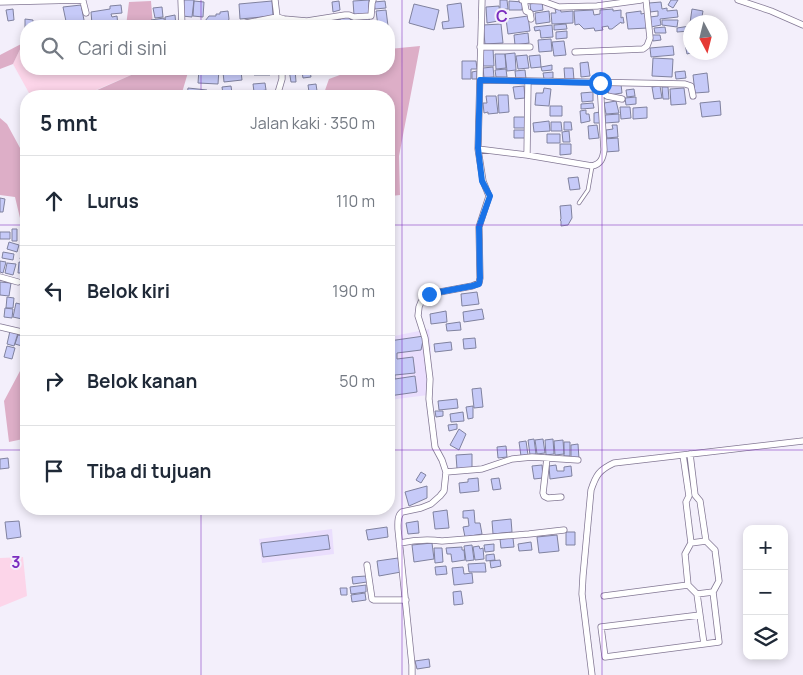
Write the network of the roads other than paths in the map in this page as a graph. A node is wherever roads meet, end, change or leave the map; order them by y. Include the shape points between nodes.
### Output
1 (180, 0) edge
2 (275, 0) edge
3 (373, 0) edge
4 (482, 0) edge
5 (523, 0) edge
6 (641, 0) edge
7 (646, 0) edge
8 (738, 0) edge
9 (0, 2) edge
10 (596, 3) edge
11 (86, 13) dead end
12 (276, 17) junction
13 (531, 19) dead end
14 (182, 20) edge
15 (261, 20) edge
16 (277, 20) edge
17 (294, 20) edge
18 (308, 20) edge
19 (803, 25) edge
20 (530, 46) dead end
21 (480, 47) junction
22 (575, 52) dead end
23 (282, 75) edge
24 (480, 80) junction
25 (528, 81) junction
26 (600, 86) junction
27 (279, 90) edge
28 (693, 96) dead end
29 (622, 99) dead end
30 (478, 148) junction
31 (527, 155) junction
32 (592, 166) junction
33 (579, 203) dead end
34 (0, 277) edge
35 (18, 282) dead end
36 (0, 327) edge
37 (20, 332) edge
38 (803, 440) edge
39 (687, 455) junction
40 (547, 458) junction
41 (578, 460) dead end
42 (446, 472) junction
43 (692, 495) junction
44 (561, 497) dead end
45 (564, 530) dead end
46 (706, 541) junction
47 (400, 543) junction
48 (691, 543) junction
49 (367, 565) dead end
50 (688, 585) junction
51 (713, 592) junction
52 (698, 594) junction
53 (604, 596) dead end
54 (406, 600) junction
55 (700, 615) junction
56 (704, 644) junction
57 (412, 675) edge
58 (592, 675) edge

1 - 14 street
2 - 12 street
3 - 18 street via 371,16 345,15
4 - 21 street
5 - 10 street via 539,0 559,7
5 - 13 street
6 - 10 street
7 - 22 street via 650,38 647,46
8 - 19 street
9 - 11 street via 79,0 83,2
12 - 15 street
12 - 16 street
12 - 17 street
20 - 21 street
21 - 24 street
23 - 27 street
24 - 25 street
24 - 30 street
25 - 26 street
25 - 31 street
26 - 28 street via 690,85
26 - 29 street via 607,96
26 - 32 street via 604,150 600,162
30 - 31 street
30 - 42 street via 482,181 490,196 479,227 479,284 429,294 418,311 425,338 435,447
31 - 32 street
32 - 33 lane via 588,190
34 - 35 street
36 - 37 street
38 - 39 street
39 - 43 street
39 - 58 street via 614,463 595,477 591,490 582,594
40 - 41 street
40 - 42 street via 512,459 482,469
40 - 44 street via 544,496
42 - 47 street via 444,491 440,496 431,504 400,514
43 - 46 street via 700,501
43 - 48 street via 686,502
45 - 47 street via 442,541 418,539
46 - 48 street
46 - 51 street via 715,550 719,581
47 - 54 street
48 - 50 street via 685,554
49 - 54 street via 372,599
50 - 52 street
50 - 53 street
51 - 52 street
51 - 56 street via 719,642
52 - 55 street
54 - 57 street
55 - 56 street
55 - 56 street via 601,627 604,656

